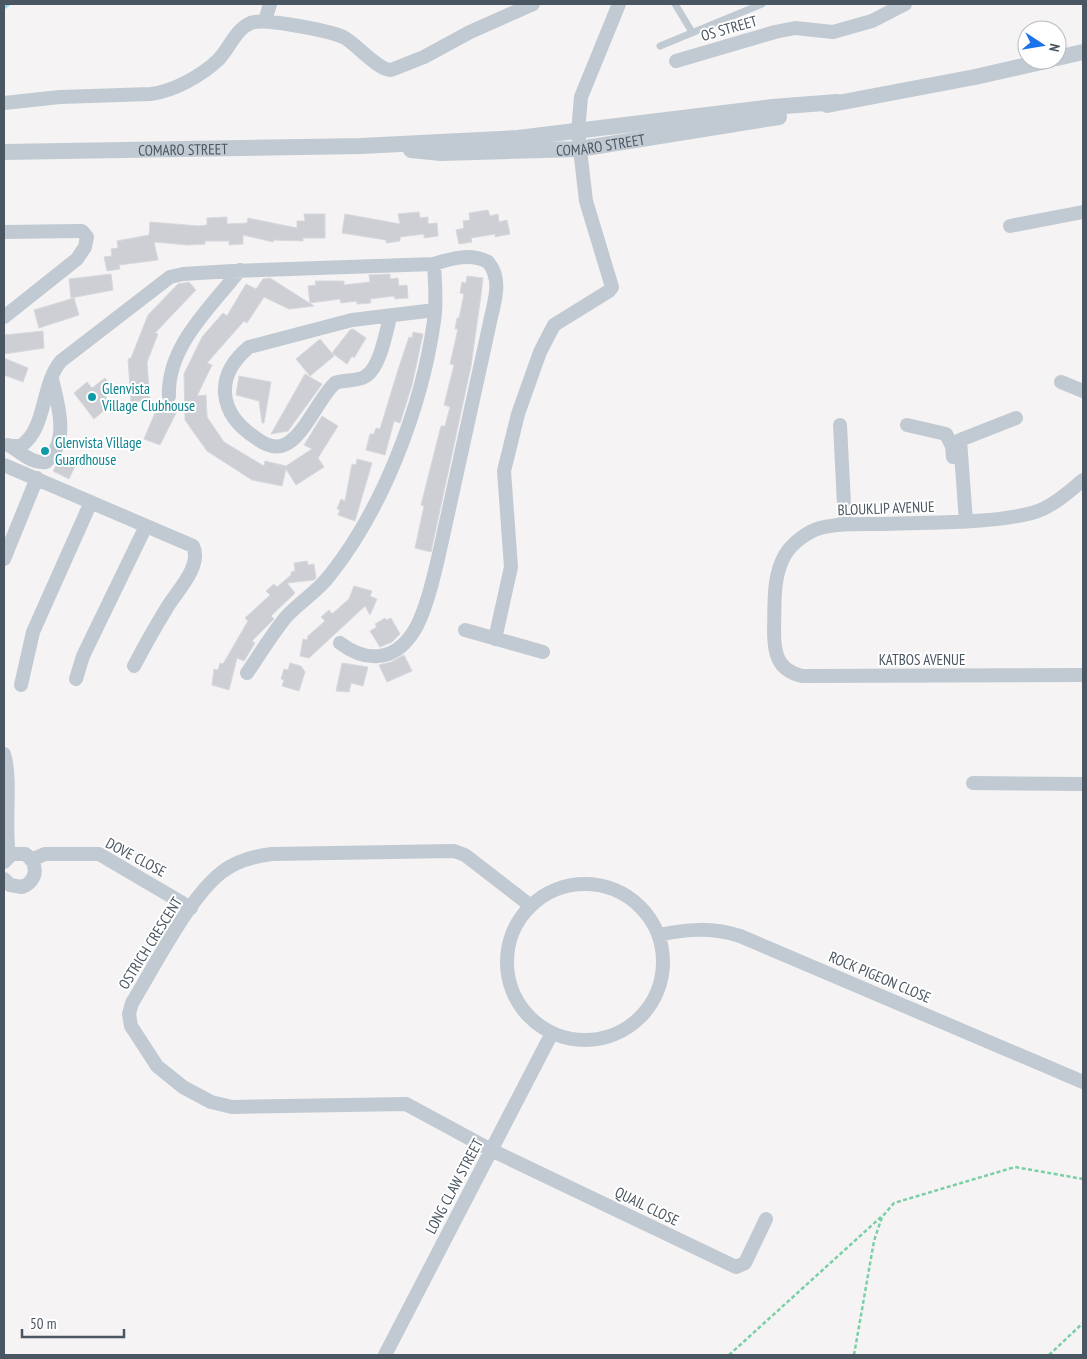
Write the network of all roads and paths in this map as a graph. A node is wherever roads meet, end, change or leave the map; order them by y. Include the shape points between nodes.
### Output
1 (270, 4) edge
2 (533, 4) edge
3 (620, 4) edge
4 (675, 4) edge
5 (762, 4) edge
6 (905, 4) edge
7 (265, 21) junction
8 (692, 32) junction
9 (660, 46) dead end
10 (1083, 52) edge
11 (1067, 56) edge
12 (676, 61) dead end
13 (1017, 67) edge
14 (837, 102) junction
15 (4, 103) edge
16 (578, 132) junction
17 (362, 146) junction
18 (579, 149) junction
19 (4, 152) edge
20 (1083, 212) edge
21 (1010, 226) dead end
22 (4, 232) edge
23 (434, 264) junction
24 (240, 270) junction
25 (435, 310) junction
26 (4, 317) edge
27 (390, 317) junction
28 (52, 379) junction
29 (1060, 382) dead end
30 (1083, 391) edge
31 (169, 396) dead end
32 (1016, 418) dead end
33 (840, 425) dead end
34 (907, 425) dead end
35 (7, 444) edge
36 (4, 464) edge
37 (37, 478) junction
38 (1083, 480) edge
39 (91, 502) junction
40 (962, 521) junction
41 (845, 524) junction
42 (146, 526) junction
43 (4, 559) edge
44 (464, 630) dead end
45 (495, 639) junction
46 (340, 643) dead end
47 (774, 649) joint
48 (542, 652) dead end
49 (134, 666) dead end
50 (247, 673) dead end
51 (1083, 675) edge
52 (76, 679) dead end
53 (21, 685) dead end
54 (4, 754) edge
55 (973, 783) dead end
56 (1083, 784) edge
57 (6, 859) edge
58 (31, 860) junction
59 (4, 879) edge
60 (531, 906) junction
61 (191, 908) junction
62 (658, 935) junction
63 (552, 1033) junction
64 (1083, 1082) edge
65 (491, 1150) junction
66 (1083, 1179) edge
67 (882, 1217) junction
68 (766, 1219) dead end
69 (1083, 1323) edge
70 (385, 1355) edge
71 (729, 1355) edge
72 (854, 1355) edge
73 (1049, 1355) edge

1 - 7 street
2 - 7 street via 389,71 342,36
3 - 16 street via 581,97
4 - 8 lane
5 - 8 lane
6 - 12 street, OS STREET via 872,22 833,32 795,28
7 - 15 street via 247,24 215,63 187,82 165,91
8 - 9 lane
10 - 11 street
13 - 14 street, COMARO STREET
14 - 16 street, COMARO STREET via 772,107
14 - 18 street, COMARO STREET via 780,116
16 - 17 street, COMARO STREET
16 - 18 street
17 - 18 street, COMARO STREET via 442,153
17 - 19 street, COMARO STREET
18 - 45 street via 586,201 612,287 554,325 540,352 518,414 504,471 511,567
20 - 21 street
22 - 26 street via 82,231 87,237 77,259
23 - 24 street
23 - 25 street
23 - 46 street via 462,257 482,259 493,268 497,288 440,548 416,628 404,643 393,651 369,658
24 - 28 street via 183,274 165,279 66,356 56,366
24 - 31 street via 181,347 170,376
25 - 27 street
25 - 50 street via 425,370 407,436 363,526 331,575 287,617
27 - 27 street via 352,320 249,347 236,359 226,377 225,396 229,413 242,429 270,446 278,447 290,442 335,383 361,378 371,372 384,344
28 - 35 street via 31,437 21,446
28 - 35 street via 60,430 53,454 41,463 22,456
29 - 30 street
32 - 40 street via 960,440
33 - 41 street
34 - 40 street via 946,434 949,438
36 - 37 street
37 - 39 street
37 - 43 street
38 - 40 street, BLOUKLIP AVENUE via 1037,511
39 - 42 street
39 - 53 street via 33,632
40 - 41 street, BLOUKLIP AVENUE
41 - 47 street, BLOUKLIP AVENUE via 808,533 785,555 776,590
42 - 49 street via 191,544 195,554 186,581 165,610
42 - 52 street via 83,656
44 - 45 street
45 - 48 street
47 - 51 street, KATBOS AVENUE via 784,668 802,676
54 - 57 street, DOVE CLOSE via 7,768
55 - 56 street
57 - 58 street, DOVE CLOSE via 21,853
58 - 59 street via 35,872 30,883 18,887
58 - 61 street, DOVE CLOSE via 45,854 99,854
60 - 61 street, OSTRICH CRESCENT via 465,855 448,851 258,856 235,863 222,872
60 - 62 street via 552,891 577,884 603,885 626,895 646,912
60 - 63 street via 516,926 508,950 508,975 516,999 531,1019
61 - 65 street, OSTRICH CRESCENT via 132,1002 129,1012 137,1038 170,1078 200,1097 227,1107 406,1104
62 - 63 street via 663,955 662,975 656,995 640,1017 612,1036 592,1040
62 - 64 street, ROCK PIGEON CLOSE via 698,929 740,936
63 - 65 street, LONG CLAW STREET
65 - 68 street, QUAIL CLOSE via 736,1267 745,1263
65 - 70 street, LONG CLAW STREET
66 - 67 path via 1015,1167 894,1203
67 - 71 path
67 - 72 path via 874,1241
69 - 73 path

